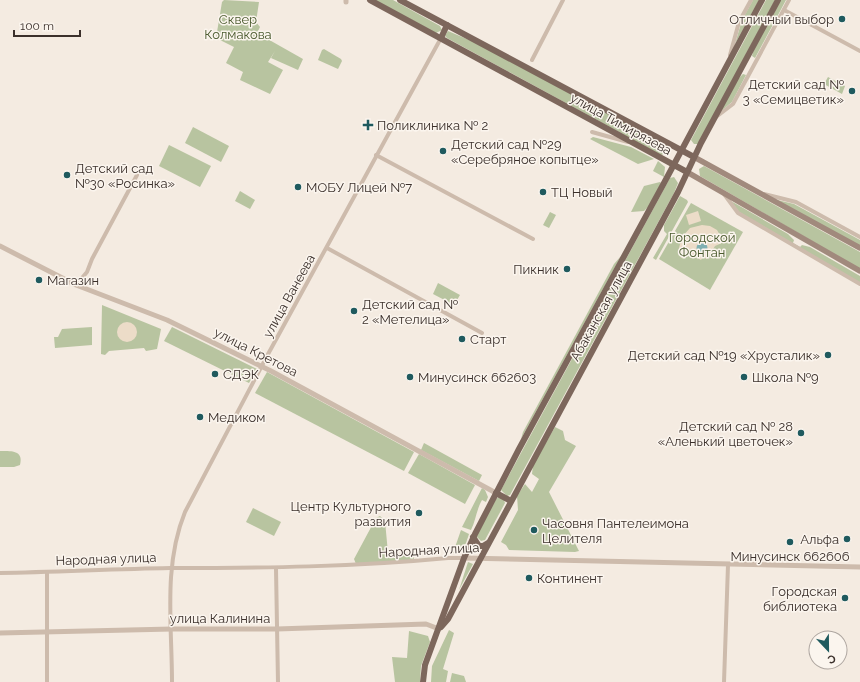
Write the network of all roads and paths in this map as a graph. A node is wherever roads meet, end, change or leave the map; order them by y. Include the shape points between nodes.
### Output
1 (370, 0) edge
2 (400, 0) edge
3 (563, 0) edge
4 (751, 0) edge
5 (762, 0) edge
6 (778, 0) edge
7 (789, 0) edge
8 (784, 10) junction
9 (447, 25) junction
10 (441, 38) junction
11 (860, 51) edge
12 (532, 60) dead end
13 (728, 61) junction
14 (714, 118) junction
15 (592, 132) dead end
16 (634, 144) junction
17 (681, 150) junction
18 (376, 156) junction
19 (694, 157) junction
20 (674, 165) junction
21 (687, 172) junction
22 (137, 175) dead end
23 (721, 191) junction
24 (759, 193) junction
25 (860, 237) edge
26 (532, 239) dead end
27 (0, 246) edge
28 (327, 248) junction
29 (860, 248) edge
30 (860, 271) edge
31 (860, 284) edge
32 (76, 285) junction
33 (482, 332) dead end
34 (262, 367) junction
35 (496, 492) junction
36 (511, 501) junction
37 (473, 537) junction
38 (488, 542) junction
39 (464, 558) junction
40 (480, 558) junction
41 (728, 565) junction
42 (860, 567) edge
43 (171, 568) junction
44 (276, 569) junction
45 (48, 572) junction
46 (0, 573) edge
47 (172, 629) junction
48 (277, 629) junction
49 (439, 629) junction
50 (46, 631) junction
51 (0, 632) edge
52 (46, 682) edge
53 (172, 682) edge
54 (278, 682) edge
55 (423, 682) edge
56 (724, 682) edge

1 - 10 main road, улица Тимирязева
2 - 9 main road, улица Тимирязева
3 - 12 street
4 - 13 street via 739,22
5 - 13 main road, Абаканская улица
6 - 14 main road, Абаканская улица
7 - 8 street
8 - 11 street
8 - 14 street via 734,104
9 - 10 main road
9 - 17 main road, улица Тимирязева
10 - 16 main road, улица Тимирязева
10 - 18 street, улица Ванеева
13 - 17 main road, Абаканская улица
14 - 19 main road, Абаканская улица
15 - 16 street
16 - 20 main road, улица Тимирязева
17 - 19 main road, улица Тимирязева
17 - 20 main road, Абаканская улица
18 - 26 street
18 - 28 street, улица Ванеева
19 - 21 main road, Абаканская улица
19 - 24 main road, улица Тимирязева
20 - 21 main road, улица Тимирязева
20 - 35 main road, Абаканская улица
21 - 23 main road, улица Тимирязева
21 - 36 main road, Абаканская улица
22 - 32 street via 87,272
23 - 30 main road, улица Тимирязева
23 - 31 street via 738,213
24 - 25 street via 796,202
24 - 29 main road, улица Тимирязева
27 - 32 street, улица Кретова
28 - 33 street
28 - 34 street, улица Ванеева
32 - 34 street, улица Кретова via 167,320
34 - 35 street, улица Кретова
34 - 43 street, улица Ванеева via 185,512 176,533
35 - 36 main road
35 - 37 main road, Абаканская улица
36 - 38 main road, Абаканская улица
37 - 38 main road via 479,546
37 - 39 main road, Абаканская улица
38 - 40 main road, Абаканская улица
39 - 40 street, Народная улица
39 - 44 street, Народная улица
39 - 49 main road, Абаканская улица
40 - 41 street, Народная улица
40 - 49 main road, Абаканская улица via 448,619
41 - 42 street, Народная улица
41 - 56 street
43 - 44 street, Народная улица
43 - 45 street, Народная улица
43 - 47 street, улица Ванеева
44 - 48 street
45 - 46 street, Народная улица
45 - 50 street
47 - 48 street, улица Калинина
47 - 50 street, улица Калинина
47 - 53 street, улица Ванеева
48 - 49 street, улица Калинина via 426,624
48 - 54 street
49 - 55 main road, Абаканская улица via 425,665
50 - 51 street, улица Калинина
50 - 52 street

